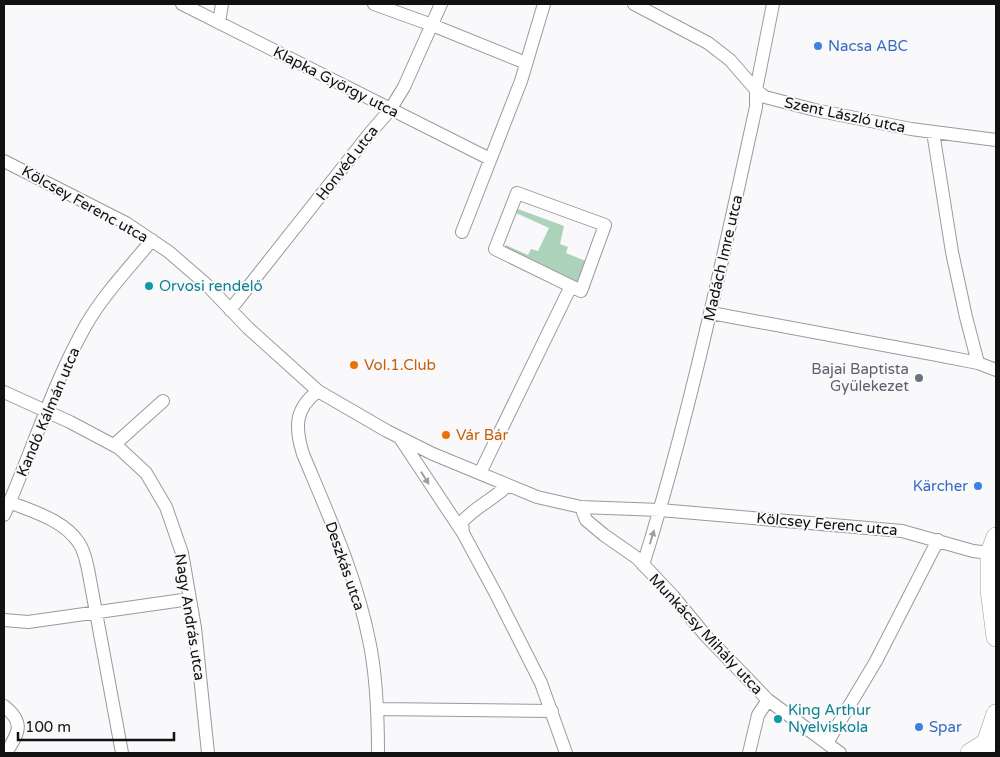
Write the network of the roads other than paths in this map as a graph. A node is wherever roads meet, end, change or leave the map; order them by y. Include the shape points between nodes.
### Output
1 (182, 4) edge
2 (222, 4) edge
3 (374, 4) edge
4 (441, 4) edge
5 (544, 4) edge
6 (634, 4) edge
7 (773, 4) edge
8 (219, 23) junction
9 (432, 25) junction
10 (526, 63) junction
11 (756, 90) junction
12 (390, 110) junction
13 (933, 132) junction
14 (996, 140) edge
15 (490, 159) junction
16 (4, 161) edge
17 (462, 232) dead end
18 (152, 240) junction
19 (569, 291) junction
20 (230, 310) junction
21 (711, 313) junction
22 (978, 363) junction
23 (996, 370) edge
24 (318, 391) junction
25 (4, 392) edge
26 (163, 401) dead end
27 (46, 412) junction
28 (399, 437) junction
29 (114, 445) junction
30 (480, 473) junction
31 (508, 485) junction
32 (10, 502) junction
33 (581, 507) junction
34 (660, 510) junction
35 (4, 515) edge
36 (462, 533) junction
37 (938, 540) junction
38 (993, 545) edge
39 (643, 565) junction
40 (190, 599) junction
41 (96, 611) junction
42 (4, 620) edge
43 (996, 637) edge
44 (768, 700) junction
45 (4, 706) edge
46 (378, 710) junction
47 (552, 710) junction
48 (996, 714) edge
49 (991, 742) edge
50 (828, 743) junction
51 (6, 753) edge
52 (122, 753) edge
53 (208, 753) edge
54 (378, 753) edge
55 (566, 753) edge
56 (750, 753) edge
57 (840, 753) edge
58 (970, 753) edge

1 - 8 street, Klapka György utca
2 - 8 street
3 - 9 street
4 - 9 street, Honvéd utca
5 - 10 street
6 - 11 street, Szent László utca via 708,43 730,60
7 - 11 street, Madách Imre utca
8 - 12 street, Klapka György utca
9 - 10 street
9 - 12 street, Honvéd utca
10 - 15 street
11 - 13 street, Szent László utca via 765,97 815,110
11 - 21 street, Madách Imre utca via 756,107
12 - 15 street, Klapka György utca
12 - 20 street, Honvéd utca
13 - 14 street, Szent László utca
13 - 22 street via 952,252
15 - 17 street
16 - 18 street, Kölcsey Ferenc utca via 126,223
18 - 20 street, Kölcsey Ferenc utca via 192,272
18 - 27 street, Kandó Kálmán utca via 100,302 60,375
19 - 19 street via 581,291 605,226 517,193 496,249
19 - 30 street
20 - 24 street, Kölcsey Ferenc utca
21 - 22 street
21 - 34 street, Madách Imre utca
22 - 23 street
24 - 28 street, Kölcsey Ferenc utca
24 - 46 street, Deszkás utca via 308,398 296,429 358,593 370,640
25 - 27 street, Nagy András utca
26 - 29 street
27 - 29 street, Nagy András utca
27 - 32 street, Kandó Kálmán utca
28 - 30 street, Kölcsey Ferenc utca
28 -> 36 street
29 - 40 street, Nagy András utca via 146,473 166,507 182,553
30 - 31 street, Kölcsey Ferenc utca
31 - 33 street, Kölcsey Ferenc utca via 536,497
31 - 36 street via 471,512 462,522
32 - 35 street, Kandó Kálmán utca
32 - 41 street via 70,531 80,545 88,568
33 - 34 street, Kölcsey Ferenc utca
33 - 39 street, Munkácsy Mihály utca via 586,520
34 - 37 street, Kölcsey Ferenc utca via 902,531
39 -> 34 street
36 - 47 street
37 - 38 street, Kölcsey Ferenc utca via 973,551
37 - 50 street via 876,661
38 - 43 main road via 990,590
39 - 44 street, Munkácsy Mihály utca
40 - 41 street
40 - 53 street, Nagy András utca
41 - 42 street via 28,622
41 - 52 street
44 - 50 street, Munkácsy Mihály utca
44 - 56 street via 758,715
45 - 51 street via 14,714 19,725 16,738
46 - 47 street
46 - 54 street, Deszkás utca
47 - 55 street
48 - 49 main road
49 - 58 main road
50 - 57 street, Munkácsy Mihály utca

